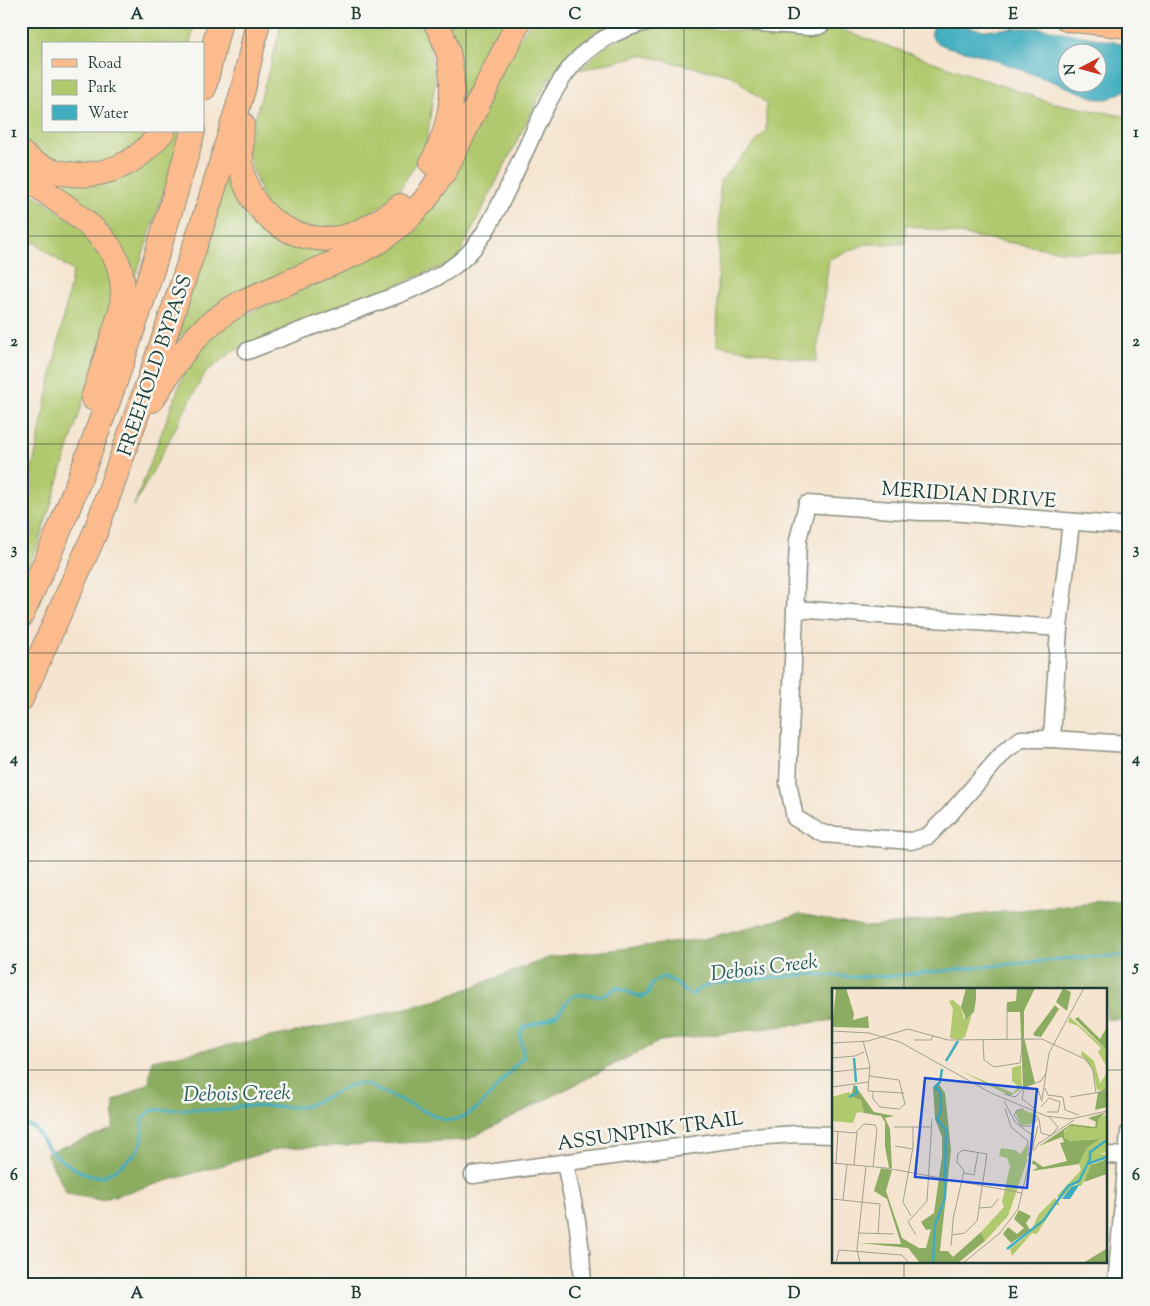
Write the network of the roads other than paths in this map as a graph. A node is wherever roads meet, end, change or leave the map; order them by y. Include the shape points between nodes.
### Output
1 (219, 21) edge
2 (258, 21) edge
3 (435, 21) edge
4 (519, 21) edge
5 (650, 21) edge
6 (735, 21) edge
7 (826, 21) edge
8 (1078, 22) edge
9 (1129, 28) edge
10 (205, 54) edge
11 (205, 84) edge
12 (243, 90) junction
13 (162, 132) edge
14 (193, 132) edge
15 (21, 153) edge
16 (21, 173) edge
17 (247, 351) dead end
18 (124, 450) junction
19 (1070, 522) junction
20 (1129, 526) edge
21 (795, 608) junction
22 (21, 616) edge
23 (1059, 628) junction
24 (21, 699) edge
25 (1052, 739) junction
26 (1129, 744) edge
27 (1129, 1132) edge
28 (832, 1135) edge
29 (1108, 1155) edge
30 (1128, 1156) edge
31 (565, 1163) junction
32 (473, 1175) dead end
33 (583, 1285) edge
34 (1116, 1285) edge

1 - 10 highway
1 - 11 highway
2 - 12 highway, FREEHOLD BYPASS
3 - 12 highway via 447,49 452,78 449,116 442,140 427,172 410,195 379,222 354,234 319,239 299,235 278,225 259,207 243,176 240,155
4 - 18 highway via 445,170 425,200 381,240 242,302 208,324 187,346
5 - 17 street via 600,41 565,73 547,104 494,218 480,240 459,262 440,276 406,292
6 - 7 street via 810,27
8 - 9 main road
12 - 18 highway, FREEHOLD BYPASS via 210,201
13 - 15 highway via 131,161 97,174 60,173 35,163
14 - 22 highway, FREEHOLD BYPASS via 143,303 65,516
16 - 22 highway via 103,238 116,259 123,287 117,323
18 - 24 highway, FREEHOLD BYPASS via 95,533
19 - 20 street, MERIDIAN DRIVE
19 - 21 street, MERIDIAN DRIVE via 807,504 798,540
19 - 23 street
21 - 23 street
21 - 25 street via 788,783 795,818 824,834 911,841 928,836 1005,751 1021,739
23 - 25 street
25 - 26 street
27 - 30 street
28 - 31 street, ASSUNPINK TRAIL via 752,1137
29 - 30 street
30 - 34 street
31 - 32 street, ASSUNPINK TRAIL
31 - 33 street via 577,1221

